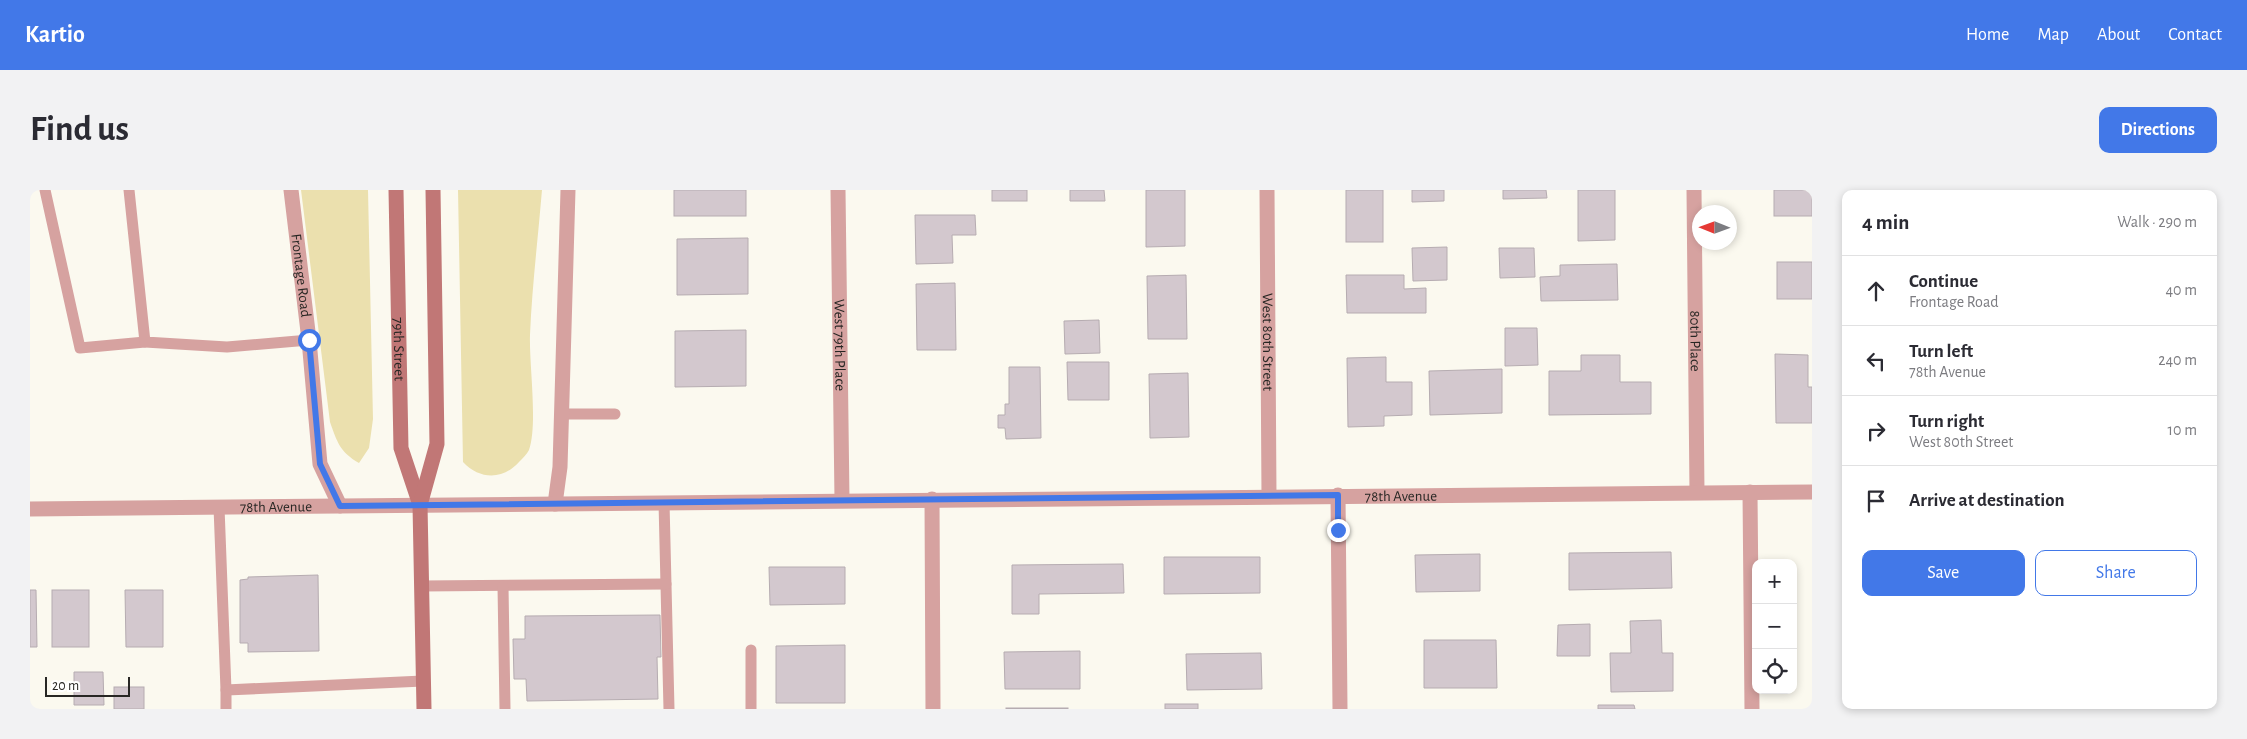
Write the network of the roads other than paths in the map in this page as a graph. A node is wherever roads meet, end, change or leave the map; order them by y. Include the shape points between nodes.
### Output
1 (45, 190) edge
2 (129, 190) edge
3 (291, 190) edge
4 (396, 190) edge
5 (433, 190) edge
6 (568, 190) edge
7 (838, 190) edge
8 (1267, 190) edge
9 (1694, 190) edge
10 (309, 340) junction
11 (145, 342) junction
12 (561, 414) junction
13 (615, 414) dead end
14 (1697, 492) junction
15 (1750, 492) junction
16 (1812, 492) edge
17 (1338, 495) junction
18 (1269, 496) junction
19 (932, 499) junction
20 (842, 500) junction
21 (664, 502) junction
22 (555, 504) junction
23 (340, 506) junction
24 (420, 506) junction
25 (219, 507) junction
26 (30, 509) edge
27 (666, 584) junction
28 (422, 586) junction
29 (503, 586) junction
30 (751, 650) dead end
31 (423, 681) junction
32 (226, 690) junction
33 (226, 709) edge
34 (424, 709) edge
35 (505, 709) edge
36 (669, 709) edge
37 (751, 709) edge
38 (934, 709) edge
39 (1340, 709) edge
40 (1752, 709) edge

1 - 11 lane via 80,348
2 - 11 lane
3 - 10 street, Frontage Road
4 - 24 main road, 79th Street via 401,448
5 - 24 main road, 79th Street via 437,444
6 - 12 street
7 - 20 street, West 79th Place
8 - 18 street, West 80th Street
9 - 14 street, 80th Place
10 - 11 lane via 227,347
10 - 23 street, Frontage Road via 320,464
12 - 13 lane
12 - 22 street via 560,467
14 - 15 street, 78th Avenue
14 - 17 street, 78th Avenue
15 - 16 street, 78th Avenue
15 - 40 street
17 - 18 street, 78th Avenue
17 - 39 street
18 - 19 street, 78th Avenue
19 - 20 street, 78th Avenue
19 - 38 street
20 - 21 street, 78th Avenue
21 - 22 street, 78th Avenue
21 - 27 lane
22 - 24 street, 78th Avenue
23 - 24 street, 78th Avenue
23 - 25 street, 78th Avenue
24 - 28 main road, 79th Street
25 - 26 street, 78th Avenue
25 - 32 lane
27 - 29 lane
27 - 36 lane
28 - 29 lane
28 - 31 main road, 79th Street
29 - 35 lane
30 - 37 lane
31 - 32 lane
31 - 34 main road, 79th Street
32 - 33 lane

